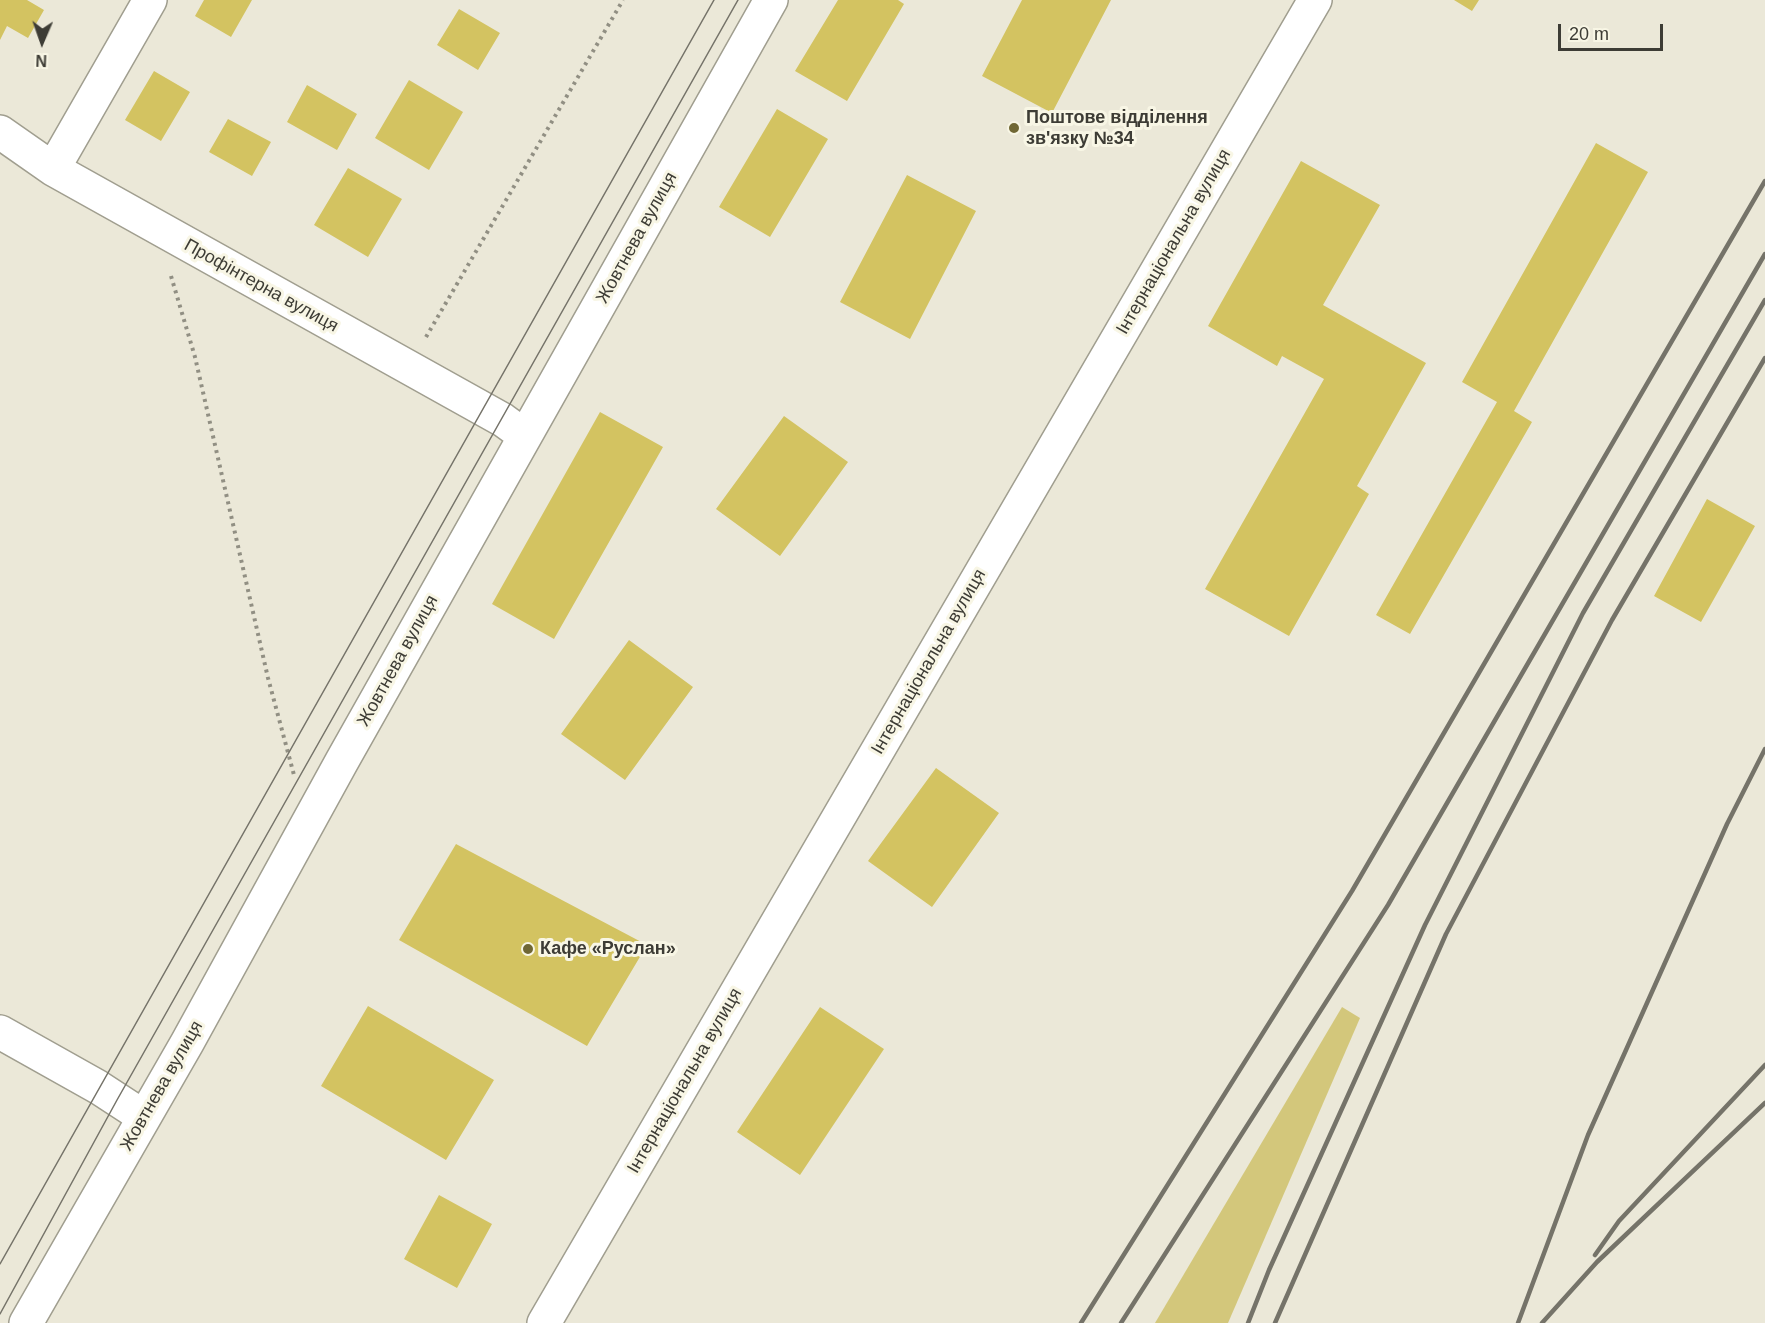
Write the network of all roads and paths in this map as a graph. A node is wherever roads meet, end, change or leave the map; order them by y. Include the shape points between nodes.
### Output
1 (150, 0) edge
2 (622, 0) edge
3 (771, 0) edge
4 (1315, 0) edge
5 (0, 132) edge
6 (53, 169) junction
7 (157, 228) junction
8 (408, 368) junction
9 (525, 436) junction
10 (307, 825) junction
11 (0, 1032) edge
12 (144, 1117) junction
13 (26, 1323) edge
14 (544, 1323) edge

1 - 6 street
2 - 8 path
3 - 9 street, Жовтнева вулиця
4 - 14 street, Інтернаціональна вулиця
5 - 6 street, Профінтерна вулиця
6 - 7 street, Профінтерна вулиця
7 - 8 street, Профінтерна вулиця
7 - 10 path via 195,357 268,678
8 - 9 street, Профінтерна вулиця
9 - 10 street, Жовтнева вулиця
10 - 12 street, Жовтнева вулиця
11 - 12 street
12 - 13 street, Жовтнева вулиця

